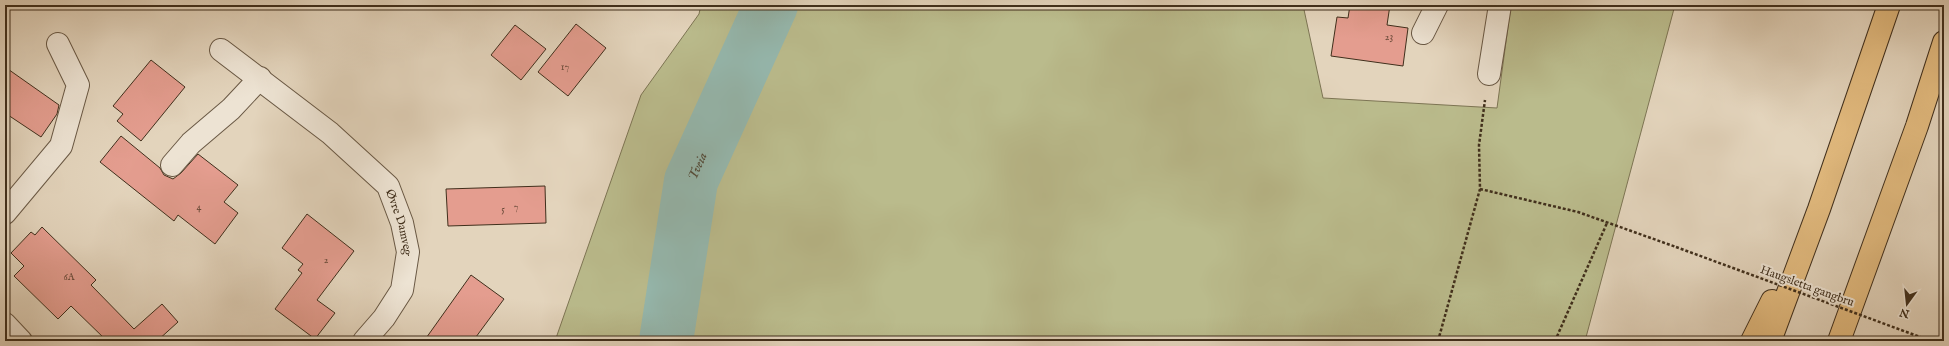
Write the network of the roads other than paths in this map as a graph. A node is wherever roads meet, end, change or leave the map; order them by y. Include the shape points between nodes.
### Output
1 (1436, 5) edge
2 (1500, 5) edge
3 (1889, 5) edge
4 (1423, 33) dead end
5 (1944, 42) edge
6 (58, 44) dead end
7 (221, 50) dead end
8 (1489, 74) road end
9 (260, 78) junction
10 (172, 165) dead end
11 (1819, 209) junction
12 (5, 213) edge
13 (5, 324) edge
14 (21, 341) edge
15 (364, 341) edge
16 (1752, 341) edge
17 (1770, 341) edge
18 (1838, 341) edge

1 - 4 street
2 - 8 street
3 - 11 highway
5 - 18 highway via 1914,133
6 - 12 street via 78,85 61,146
7 - 9 street, Øvre Damveg
9 - 10 street via 231,109 191,143
9 - 15 street, Øvre Damveg via 330,133 388,186 402,223 408,252 402,290 384,318
11 - 16 highway
11 - 17 highway
13 - 14 street

